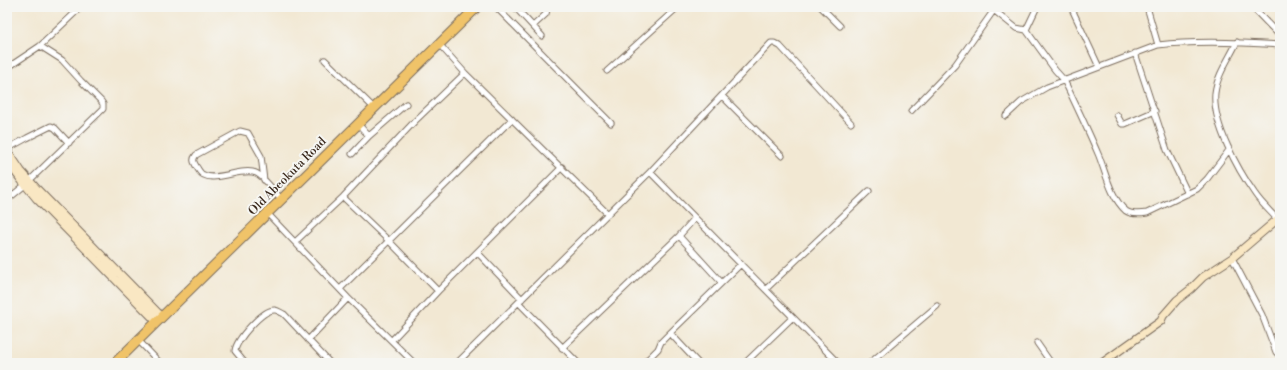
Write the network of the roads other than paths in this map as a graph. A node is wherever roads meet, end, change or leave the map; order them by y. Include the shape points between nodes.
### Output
1 (81, 7) edge
2 (477, 7) edge
3 (496, 7) edge
4 (515, 7) edge
5 (544, 7) edge
6 (678, 7) edge
7 (821, 7) edge
8 (1037, 7) edge
9 (1071, 7) edge
10 (1147, 7) edge
11 (1252, 7) edge
12 (992, 9) edge
13 (533, 26) junction
14 (840, 26) dead end
15 (1026, 30) junction
16 (542, 36) dead end
17 (1280, 36) edge
18 (1237, 42) junction
19 (439, 44) junction
20 (1280, 44) edge
21 (1158, 45) junction
22 (40, 46) junction
23 (1135, 53) junction
24 (325, 60) dead end
25 (1099, 67) junction
26 (7, 68) edge
27 (607, 71) dead end
28 (465, 73) junction
29 (1064, 80) junction
30 (722, 96) junction
31 (406, 104) dead end
32 (374, 108) junction
33 (1155, 110) junction
34 (911, 111) dead end
35 (1117, 115) dead end
36 (1006, 116) dead end
37 (512, 119) junction
38 (611, 123) dead end
39 (851, 123) dead end
40 (358, 124) junction
41 (369, 136) junction
42 (69, 143) junction
43 (7, 150) edge
44 (1229, 150) junction
45 (352, 154) dead end
46 (782, 156) dead end
47 (7, 161) edge
48 (562, 167) junction
49 (650, 172) junction
50 (264, 180) junction
51 (27, 183) junction
52 (869, 191) dead end
53 (1188, 194) junction
54 (343, 197) junction
55 (281, 199) junction
56 (7, 200) edge
57 (267, 213) junction
58 (608, 214) junction
59 (695, 218) junction
60 (1278, 218) edge
61 (679, 236) junction
62 (389, 241) junction
63 (295, 242) junction
64 (477, 252) junction
65 (1232, 258) junction
66 (741, 264) junction
67 (721, 282) junction
68 (340, 289) junction
69 (766, 289) junction
70 (438, 291) junction
71 (348, 298) junction
72 (521, 301) junction
73 (937, 306) dead end
74 (792, 318) junction
75 (159, 319) junction
76 (670, 332) junction
77 (138, 340) junction
78 (308, 340) junction
79 (392, 340) junction
80 (1037, 343) dead end
81 (562, 348) junction
82 (1280, 356) edge
83 (115, 363) edge
84 (160, 363) edge
85 (245, 363) edge
86 (330, 363) edge
87 (414, 363) edge
88 (457, 363) edge
89 (578, 363) edge
90 (644, 363) edge
91 (698, 363) edge
92 (744, 363) edge
93 (838, 363) edge
94 (870, 363) edge
95 (1052, 363) edge
96 (1102, 363) edge

1 - 22 street
2 - 19 highway, Old Abeokuta Road
3 - 38 street
4 - 13 street
5 - 13 street via 547,10 546,14
6 - 27 street
7 - 14 street
8 - 15 street
9 - 25 street
10 - 21 street
11 - 17 street
12 - 15 street via 1016,28
12 - 34 street via 955,65
13 - 16 street
15 - 29 street
18 - 20 street
18 - 21 street via 1180,42
18 - 44 street via 1220,75 1215,93 1216,111
19 - 28 street
19 - 32 highway, Old Abeokuta Road
21 - 23 street
22 - 26 street
22 - 42 street via 62,60 103,104 103,109
23 - 25 street
23 - 33 street
24 - 32 street
25 - 29 street
28 - 37 street
28 - 54 street via 415,120
29 - 36 street via 1021,102
29 - 53 street via 1121,206 1128,212 1147,213
30 - 39 street via 774,43 780,46
30 - 46 street
30 - 49 street
31 - 41 street
32 - 40 highway, Old Abeokuta Road
33 - 35 street via 1125,124 1122,124
33 - 53 street via 1167,150
37 - 48 street
37 - 62 street
40 - 41 street
40 - 55 highway, Old Abeokuta Road
41 - 45 street
42 - 43 street via 51,126
42 - 51 street
43 - 51 street
44 - 53 street via 1203,184
44 - 60 street via 1256,195
47 - 51 street
48 - 58 street
48 - 64 street
49 - 58 street
49 - 59 street
50 - 50 street via 257,173 250,171 205,176 193,161 196,155 243,131 248,133 261,156
50 - 55 street
51 - 56 street
51 - 75 street via 36,198
52 - 69 street
54 - 62 street
54 - 63 street
55 - 57 highway, Old Abeokuta Road
57 - 63 street
57 - 75 highway, Old Abeokuta Road
58 - 72 street
59 - 61 street
59 - 66 street
60 - 65 street
61 - 67 street
61 - 81 street
62 - 68 street
62 - 70 street
63 - 68 street
64 - 70 street
64 - 72 street
65 - 82 street
65 - 96 street via 1203,277 1177,300 1162,316 1161,321
66 - 67 street
66 - 69 street
67 - 76 street
68 - 71 street
69 - 74 street
70 - 79 street
71 - 78 street
71 - 79 street
72 - 81 street
72 - 88 street
73 - 94 street
74 - 92 street
74 - 93 street
75 - 77 highway, Old Abeokuta Road
76 - 90 street
76 - 91 street
77 - 83 highway, Old Abeokuta Road
77 - 84 street
78 - 85 street via 284,314 275,310 270,311 254,322 235,346 235,351
78 - 86 street
79 - 87 street
80 - 95 street
81 - 89 street

